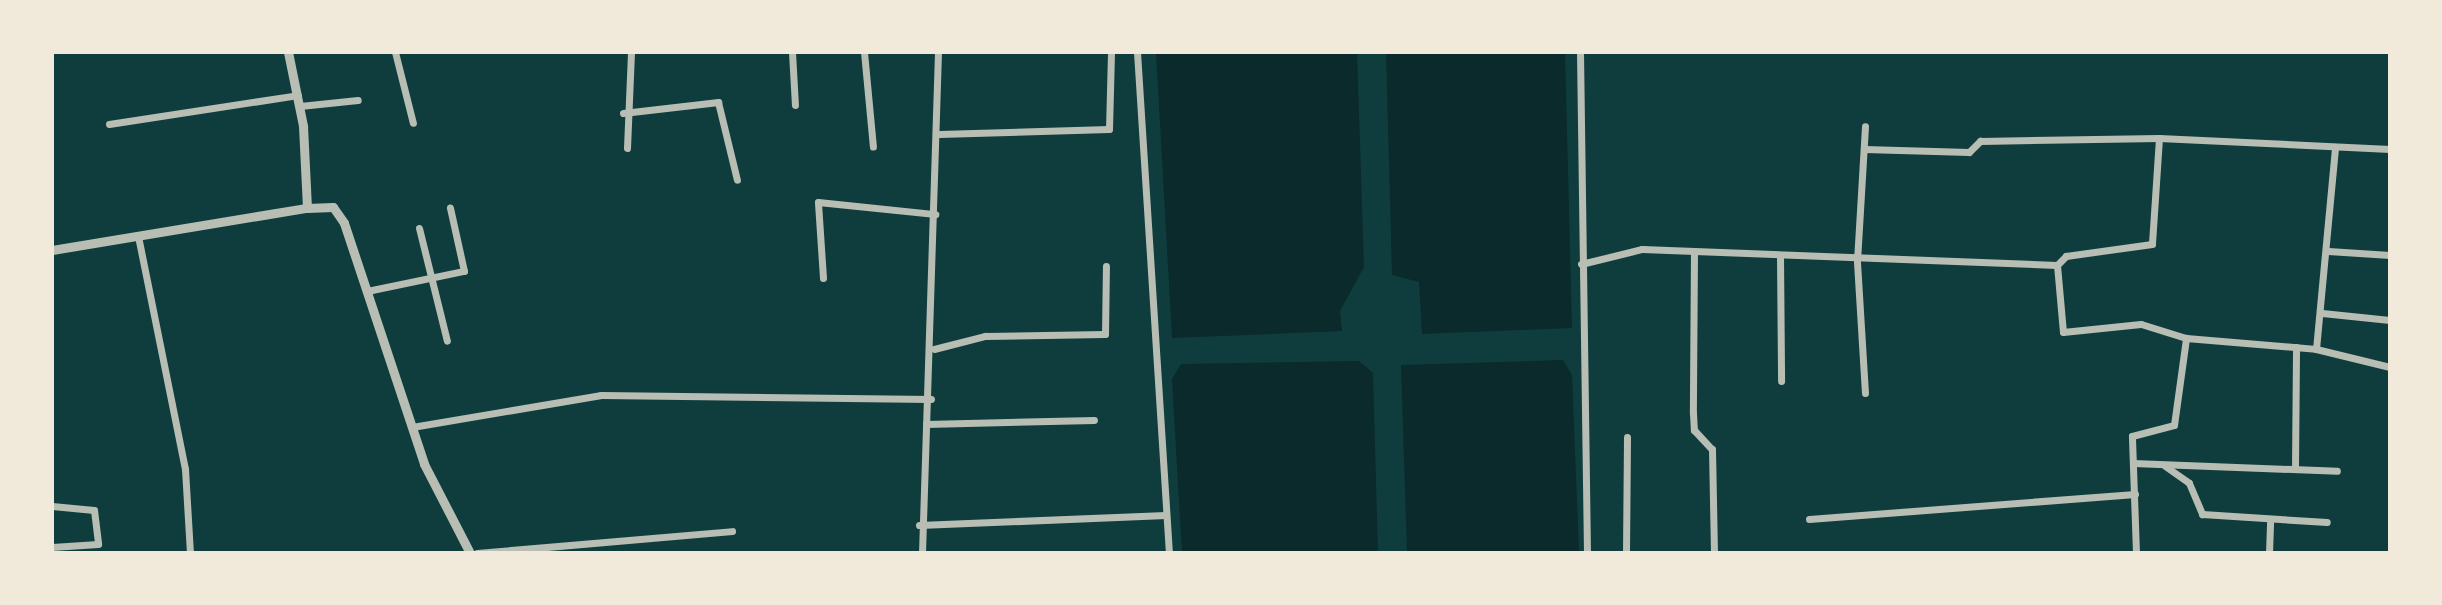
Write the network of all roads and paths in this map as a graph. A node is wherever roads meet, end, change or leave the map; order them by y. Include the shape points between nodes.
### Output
1 (288, 52) edge
2 (395, 52) edge
3 (631, 52) edge
4 (792, 52) edge
5 (864, 52) edge
6 (938, 52) edge
7 (1111, 52) edge
8 (1137, 52) edge
9 (1580, 52) edge
10 (298, 95) junction
11 (358, 100) dead end
12 (795, 105) dead end
13 (300, 106) junction
14 (623, 113) junction
15 (413, 123) dead end
16 (109, 124) dead end
17 (1865, 126) dead end
18 (939, 134) junction
19 (2159, 138) junction
20 (873, 147) dead end
21 (2335, 147) junction
22 (627, 148) dead end
23 (1864, 149) junction
24 (2390, 149) edge
25 (737, 180) dead end
26 (307, 208) junction
27 (450, 208) dead end
28 (935, 214) junction
29 (419, 228) dead end
30 (138, 236) junction
31 (52, 250) edge
32 (1694, 251) junction
33 (2328, 251) junction
34 (2390, 255) edge
35 (1780, 256) junction
36 (1857, 261) junction
37 (1581, 264) junction
38 (2057, 265) junction
39 (1106, 266) dead end
40 (823, 278) dead end
41 (432, 279) junction
42 (367, 291) junction
43 (2322, 313) junction
44 (2390, 320) edge
45 (2186, 338) junction
46 (447, 341) dead end
47 (2296, 347) junction
48 (934, 349) junction
49 (2316, 349) junction
50 (2390, 367) edge
51 (1781, 381) dead end
52 (1865, 393) dead end
53 (931, 399) junction
54 (1094, 420) dead end
55 (926, 424) junction
56 (412, 427) junction
57 (1627, 437) dead end
58 (2133, 463) junction
59 (2163, 465) junction
60 (2295, 467) junction
61 (2337, 471) dead end
62 (2135, 494) junction
63 (52, 506) edge
64 (1166, 515) junction
65 (1809, 519) dead end
66 (2270, 519) junction
67 (2327, 522) dead end
68 (919, 525) junction
69 (732, 531) dead end
70 (52, 547) edge
71 (98, 549) edge
72 (190, 553) edge
73 (470, 553) edge
74 (477, 553) edge
75 (922, 553) edge
76 (1169, 553) edge
77 (1587, 553) edge
78 (1626, 553) edge
79 (1714, 553) edge
80 (2136, 553) edge
81 (2269, 553) edge

1 - 10 street
2 - 15 street
3 - 14 street
4 - 12 street
5 - 20 street
6 - 18 street
7 - 18 street via 1115,119 1109,129
8 - 64 street
9 - 37 street
10 - 13 street
10 - 16 street
11 - 13 street
13 - 26 street
14 - 22 street
14 - 25 street via 718,102
17 - 23 street
18 - 28 street
19 - 21 street
19 - 23 street via 1980,141 1969,152
19 - 38 street via 2152,244 2073,251
21 - 24 street
21 - 33 street
23 - 36 street
26 - 30 street
26 - 42 street via 339,212
27 - 41 street via 466,266
28 - 40 street via 818,202
28 - 48 street
29 - 41 street
30 - 31 street
30 - 72 street via 185,469
32 - 35 street
32 - 37 street via 1642,249
32 - 79 street via 1694,430 1712,449
33 - 34 street
33 - 43 street
35 - 36 street
35 - 51 street
36 - 38 street
36 - 52 street
37 - 77 street
38 - 45 street via 2063,332 2141,324
39 - 48 street via 1105,334 985,336
41 - 42 street
41 - 46 street
42 - 56 street
43 - 44 street
43 - 49 street
45 - 47 street
45 - 58 street via 2174,425 2132,436
47 - 49 street
47 - 60 street
48 - 53 street
49 - 50 street
53 - 55 street
53 - 56 street via 601,395
54 - 55 street
55 - 68 street
56 - 73 street via 434,491
57 - 78 street
58 - 59 street
58 - 62 street
59 - 60 street
59 - 66 street via 2189,483 2200,513
60 - 61 street
62 - 65 street
62 - 80 street
63 - 71 street via 94,510
64 - 68 street
64 - 76 street
66 - 67 street
66 - 81 street
68 - 75 street
69 - 74 street
70 - 71 street

